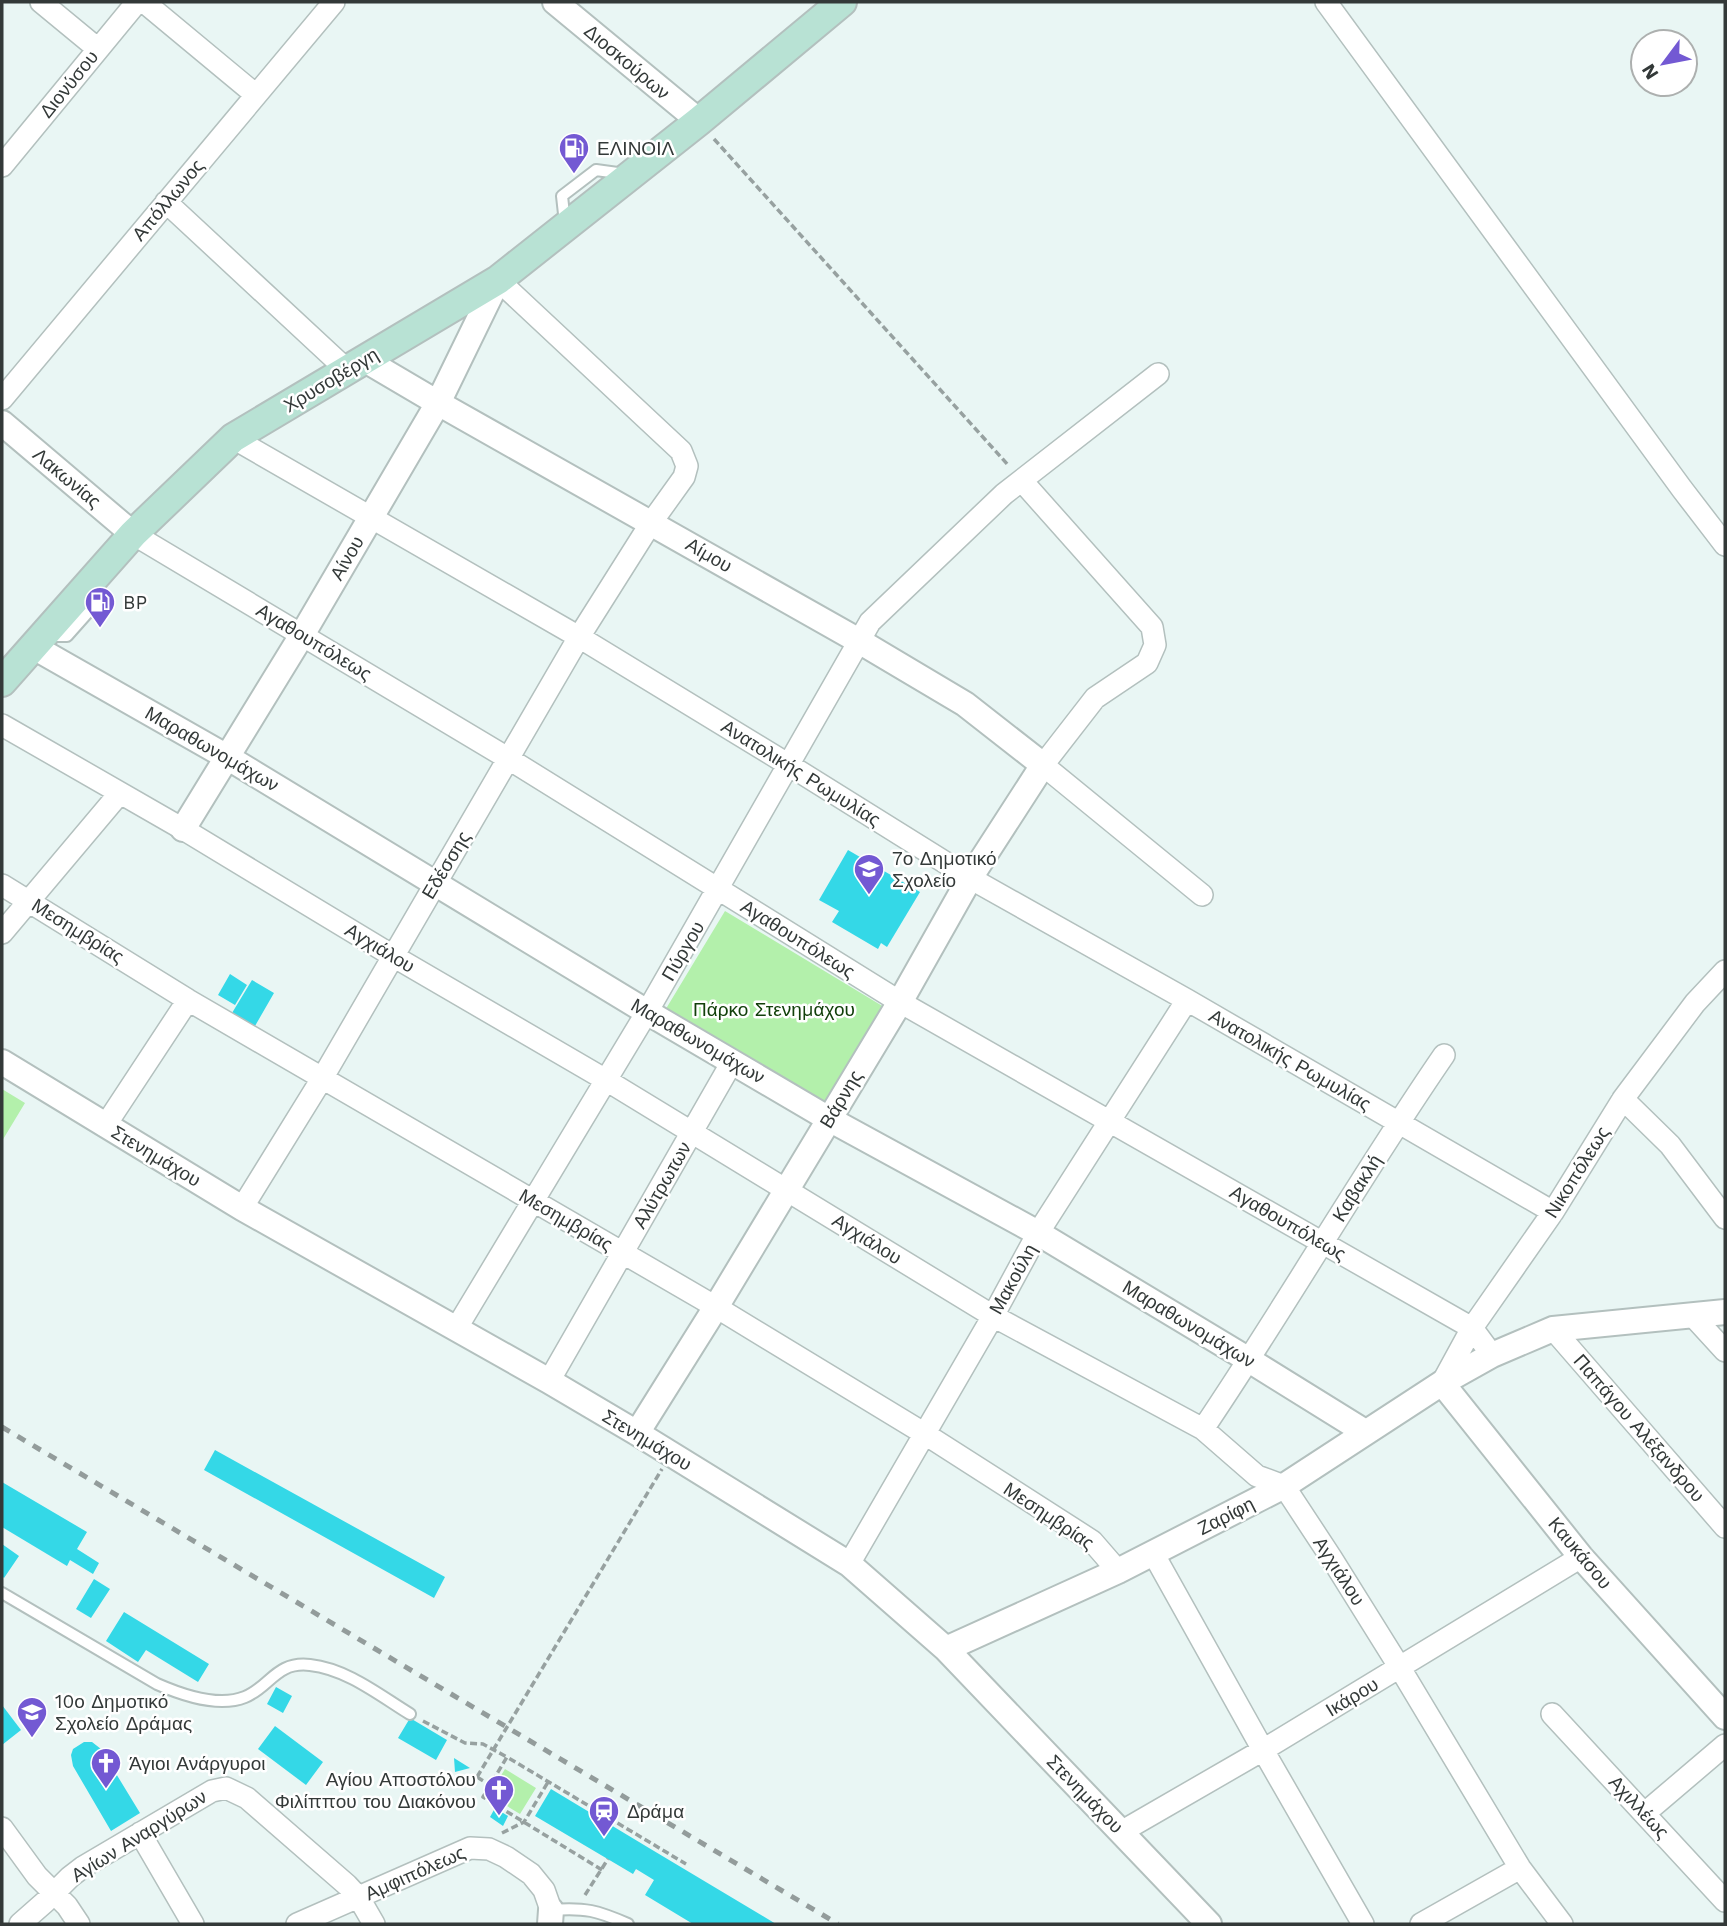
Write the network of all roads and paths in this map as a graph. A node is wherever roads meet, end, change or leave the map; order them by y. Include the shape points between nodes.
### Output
1 (41, 2) edge
2 (137, 2) edge
3 (144, 2) edge
4 (334, 2) edge
5 (555, 2) edge
6 (842, 2) edge
7 (1326, 2) edge
8 (97, 49) junction
9 (256, 95) junction
10 (699, 121) junction
11 (2, 166) edge
12 (166, 202) junction
13 (498, 281) junction
14 (356, 366) junction
15 (1158, 374) dead end
16 (2, 399) edge
17 (438, 403) junction
18 (2, 423) edge
19 (233, 438) junction
20 (1022, 481) junction
21 (371, 517) junction
22 (651, 523) junction
23 (133, 534) junction
24 (1725, 545) edge
25 (302, 635) junction
26 (579, 637) junction
27 (859, 640) junction
28 (37, 641) junction
29 (2, 682) edge
30 (2, 725) edge
31 (227, 757) junction
32 (509, 759) junction
33 (789, 765) junction
34 (1043, 765) junction
35 (119, 794) junction
36 (183, 830) junction
37 (970, 878) junction
38 (435, 882) junction
39 (2, 885) edge
40 (718, 890) junction
41 (1202, 895) dead end
42 (30, 901) junction
43 (2, 933) edge
44 (393, 956) junction
45 (1725, 971) edge
46 (188, 1000) junction
47 (1187, 1000) junction
48 (900, 1002) junction
49 (647, 1012) junction
50 (1444, 1055) dead end
51 (2, 1062) edge
52 (732, 1062) junction
53 (323, 1077) junction
54 (606, 1080) junction
55 (1623, 1099) junction
56 (829, 1119) junction
57 (1111, 1121) junction
58 (1397, 1123) junction
59 (105, 1126) junction
60 (693, 1132) junction
61 (787, 1190) junction
62 (533, 1201) junction
63 (242, 1208) junction
64 (1553, 1212) junction
65 (1725, 1218) edge
66 (1038, 1233) junction
67 (1323, 1243) junction
68 (624, 1253) junction
69 (716, 1307) junction
70 (1725, 1312) edge
71 (1692, 1315) junction
72 (993, 1316) junction
73 (1472, 1328) junction
74 (456, 1329) junction
75 (1553, 1329) junction
76 (1725, 1351) edge
77 (1492, 1356) junction
78 (1250, 1360) junction
79 (549, 1381) junction
80 (1443, 1383) junction
81 (1203, 1429) junction
82 (1365, 1432) junction
83 (637, 1433) junction
84 (925, 1434) junction
85 (662, 1469) dead end
86 (1284, 1486) junction
87 (1725, 1527) edge
88 (1153, 1553) junction
89 (1581, 1557) junction
90 (849, 1564) junction
91 (1118, 1572) junction
92 (2, 1593) edge
93 (946, 1649) junction
94 (1400, 1668) junction
95 (410, 1714) joint
96 (1552, 1714) dead end
97 (1725, 1717) edge
98 (1725, 1745) edge
99 (1263, 1751) junction
100 (507, 1757) junction
101 (548, 1782) junction
102 (490, 1785) junction
103 (1645, 1813) junction
104 (524, 1822) junction
105 (2, 1828) edge
106 (1121, 1832) junction
107 (140, 1833) junction
108 (470, 1848) junction
109 (608, 1859) dead end
110 (686, 1864) dead end
111 (1520, 1868) junction
112 (602, 1870) junction
113 (54, 1893) junction
114 (359, 1898) junction
115 (1725, 1901) edge
116 (559, 1914) edge
117 (20, 1924) edge
118 (79, 1924) edge
119 (193, 1924) edge
120 (297, 1924) edge
121 (374, 1924) edge
122 (628, 1924) edge
123 (1209, 1924) edge
124 (1363, 1924) edge
125 (1421, 1924) edge
126 (1562, 1924) edge

1 - 8 street
2 - 8 street, Διονύσου
3 - 9 street
4 - 9 street, Απόλλωνος
5 - 10 street, Διοσκούρων
6 - 10 main road, Χρυσοβέργη
7 - 24 street
8 - 11 street, Διονύσου
9 - 12 street, Απόλλωνος
10 - 13 main road, Χρυσοβέργη
10 - 20 path
12 - 14 street
12 - 16 street, Απόλλωνος
13 - 14 main road, Χρυσοβέργη
13 - 17 street, Αίνου
13 - 22 street, Εδέσσης via 684,456 684,477
14 - 17 street, Αίμου
14 - 19 main road, Χρυσοβέργη
15 - 20 street, Πύργου
17 - 21 street, Αίνου
17 - 22 street, Αίμου
18 - 23 street, Λακωνίας
19 - 21 street, Ανατολικής Ρωμυλίας
19 - 23 main road, Χρυσοβέργη
20 - 27 street, Πύργου via 870,622
20 - 34 street via 1152,627 1155,645 1147,663 1095,698
21 - 25 street, Αίνου
21 - 26 street, Ανατολικής Ρωμυλίας
22 - 26 street, Εδέσσης
22 - 27 street, Αίμου
23 - 25 street, Αγαθουπόλεως
23 - 28 main road, Χρυσοβέργη
25 - 31 street, Αίνου
25 - 32 street, Αγαθουπόλεως
26 - 32 street, Εδέσσης
26 - 33 street, Ανατολικής Ρωμυλίας
27 - 33 street, Πύργου
27 - 34 street, Αίμου via 965,704
28 - 29 main road, Χρυσοβέργη
28 - 31 street, Μαραθωνομάχων
30 - 35 street, Αγχιάλου
31 - 36 street, Αίνου
31 - 38 street, Μαραθωνομάχων
32 - 38 street, Εδέσσης
32 - 40 street, Αγαθουπόλεως
33 - 37 street, Ανατολικής Ρωμυλίας
33 - 40 street, Πύργου
34 - 37 street, Βάρνης
34 - 41 street
35 - 36 street, Αγχιάλου
35 - 42 street
36 - 44 street, Αγχιάλου
37 - 47 street, Ανατολικής Ρωμυλίας
37 - 48 street, Βάρνης
38 - 44 street, Εδέσσης
38 - 49 street, Μαραθωνομάχων
39 - 42 street, Μεσημβρίας
40 - 48 street, Αγαθουπόλεως
40 - 49 street, Πύργου
42 - 43 street
42 - 46 street, Μεσημβρίας
44 - 53 street, Εδέσσης
44 - 54 street, Αγχιάλου
45 - 55 street, Νικοπόλεως
46 - 53 street, Μεσημβρίας
46 - 59 street
47 - 57 street, Μακούλη
47 - 58 street, Ανατολικής Ρωμυλίας
48 - 56 street, Βάρνης
48 - 57 street, Αγαθουπόλεως
49 - 52 street, Μαραθωνομάχων
49 - 54 street, Πύργου
50 - 58 street, Καβακλή
51 - 59 street, Στενημάχου
52 - 56 street, Μαραθωνομάχων
52 - 60 street, Αλύτρωτων
53 - 62 street, Μεσημβρίας
53 - 63 street, Εδέσσης
54 - 60 street, Αγχιάλου
54 - 62 street, Πύργου
55 - 64 street, Νικοπόλεως
55 - 65 street via 1670,1145
56 - 61 street, Βάρνης
56 - 66 street, Μαραθωνομάχων
57 - 66 street, Μακούλη
57 - 67 street, Αγαθουπόλεως
58 - 64 street, Ανατολικής Ρωμυλίας
58 - 67 street, Καβακλή
59 - 63 street, Στενημάχου
60 - 61 street, Αγχιάλου
60 - 68 street, Αλύτρωτων
61 - 69 street, Βάρνης
61 - 72 street, Αγχιάλου
62 - 68 street, Μεσημβρίας
62 - 74 street, Πύργου
63 - 74 street, Στενημάχου
64 - 73 street, Νικοπόλεως
66 - 72 street, Μακούλη
66 - 78 street, Μαραθωνομάχων
67 - 73 street, Αγαθουπόλεως
67 - 78 street, Καβακλή
68 - 69 street, Μεσημβρίας
68 - 79 street, Αλύτρωτων
69 - 83 street, Βάρνης
69 - 84 street, Μεσημβρίας
70 - 71 street, Ζαρίφη
71 - 75 street, Ζαρίφη
71 - 76 street
72 - 81 street, Αγχιάλου
72 - 84 street, Μακούλη
73 - 77 street
73 - 80 street, Νικοπόλεως
74 - 79 street, Στενημάχου
75 - 77 street, Ζαρίφη
75 - 87 street, Παπάγου Αλέξανδρου
77 - 80 street, Ζαρίφη
78 - 81 street, Καβακλή
78 - 82 street, Μαραθωνομάχων
79 - 83 street, Στενημάχου
80 - 82 street, Ζαρίφη
80 - 89 street, Καυκάσου
81 - 86 street, Αγχιάλου via 1257,1476
82 - 86 street, Ζαρίφη
83 - 90 street, Στενημάχου
84 - 90 street, Μακούλη
84 - 91 street, Μεσημβρίας via 1092,1541
85 - 102 path, bridge via 477,1777
86 - 88 street, Ζαρίφη
86 - 94 street, Αγχιάλου
88 - 91 street, Ζαρίφη
88 - 99 street
89 - 94 street, Ικάρου
89 - 97 street, Καυκάσου
90 - 93 street, Στενημάχου
91 - 93 street, Ζαρίφη
92 - 95 lane via 181,1694 235,1700 247,1697 286,1667 309,1664 356,1681
93 - 106 street, Στενημάχου
94 - 99 street, Ικάρου
94 - 111 street, Αγχιάλου
95 - 100 path via 465,1743 484,1744
96 - 103 street, Αχιλλέως
98 - 103 street
99 - 106 street, Ικάρου
99 - 124 street
100 - 101 path
100 - 102 path
101 - 104 path
101 - 110 path
102 - 104 path via 483,1797
103 - 115 street, Αχιλλέως
104 - 108 path
104 - 112 path
105 - 113 street
106 - 123 street, Στενημάχου
107 - 113 street, Αγίων Αναργύρων via 76,1872
107 - 114 street, Αγίων Αναργύρων via 212,1791 233,1790
107 - 119 street
108 - 114 street, Αμφιπόλεως
108 - 116 street, Αμφιπόλεως via 489,1849 531,1874
109 - 112 path
111 - 125 street
111 - 126 street, Αγχιάλου
112 - 116 path
113 - 117 street, Αγίων Αναργύρων
113 - 118 street
114 - 120 street, Αμφιπόλεως
114 - 121 street
116 - 122 lane via 599,1912

